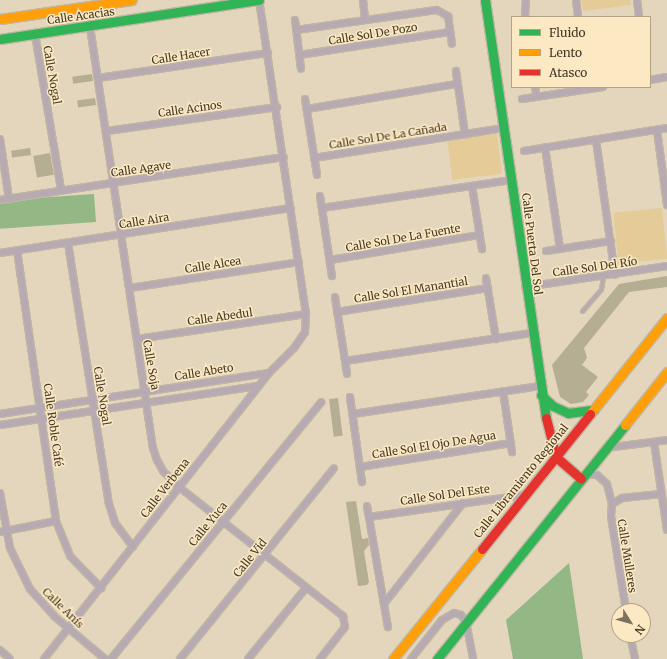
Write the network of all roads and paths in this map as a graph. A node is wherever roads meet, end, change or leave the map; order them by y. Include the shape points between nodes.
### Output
1 (132, 0) edge
2 (259, 0) edge
3 (363, 0) edge
4 (485, 0) edge
5 (526, 0) edge
6 (576, 0) edge
7 (637, 0) edge
8 (119, 1) edge
9 (525, 16) edge
10 (578, 16) edge
11 (639, 16) edge
12 (0, 19) edge
13 (295, 20) dead end
14 (365, 20) junction
15 (90, 27) junction
16 (296, 30) junction
17 (450, 32) junction
18 (35, 34) junction
19 (0, 39) edge
20 (452, 44) dead end
21 (268, 53) junction
22 (299, 55) junction
23 (301, 69) dead end
24 (456, 71) dead end
25 (667, 77) edge
26 (98, 78) junction
27 (651, 80) edge
28 (457, 84) junction
29 (535, 88) edge
30 (589, 88) edge
31 (537, 97) junction
32 (305, 99) dead end
33 (522, 99) dead end
34 (276, 106) junction
35 (307, 109) junction
36 (504, 128) junction
37 (667, 128) edge
38 (656, 130) junction
39 (107, 131) junction
40 (465, 134) junction
41 (0, 139) edge
42 (596, 140) junction
43 (545, 147) junction
44 (524, 151) dead end
45 (284, 157) junction
46 (314, 158) junction
47 (317, 175) dead end
48 (511, 180) junction
49 (114, 182) junction
50 (472, 186) junction
51 (61, 190) junction
52 (320, 196) dead end
53 (9, 199) junction
54 (0, 200) edge
55 (667, 205) edge
56 (291, 208) junction
57 (322, 208) junction
58 (122, 234) junction
59 (480, 235) junction
60 (611, 241) junction
61 (68, 243) junction
62 (482, 249) dead end
63 (560, 249) junction
64 (17, 250) junction
65 (546, 251) dead end
66 (0, 253) edge
67 (330, 260) junction
68 (299, 262) junction
69 (667, 266) edge
70 (615, 275) junction
71 (332, 276) dead end
72 (603, 276) junction
73 (486, 278) dead end
74 (525, 287) junction
75 (130, 288) junction
76 (488, 288) junction
77 (335, 297) dead end
78 (582, 311) dead end
79 (337, 312) junction
80 (306, 314) junction
81 (667, 318) edge
82 (532, 333) junction
83 (136, 339) junction
84 (496, 339) junction
85 (345, 361) junction
86 (667, 372) edge
87 (269, 373) junction
88 (348, 374) dead end
89 (259, 386) junction
90 (541, 390) junction
91 (146, 391) junction
92 (503, 391) junction
93 (350, 397) dead end
94 (93, 400) junction
95 (147, 401) junction
96 (321, 402) dead end
97 (41, 408) junction
98 (94, 410) junction
99 (594, 410) junction
100 (0, 414) edge
101 (353, 414) junction
102 (43, 419) junction
103 (0, 426) edge
104 (667, 440) edge
105 (654, 442) junction
106 (511, 443) junction
107 (606, 448) junction
108 (512, 452) dead end
109 (556, 457) junction
110 (360, 467) junction
111 (334, 468) dead end
112 (583, 477) junction
113 (362, 482) dead end
114 (179, 487) junction
115 (0, 493) edge
116 (662, 494) junction
117 (524, 495) junction
118 (464, 503) junction
119 (612, 504) junction
120 (367, 506) dead end
121 (369, 517) junction
122 (56, 520) junction
123 (224, 521) junction
124 (667, 530) edge
125 (2, 531) edge
126 (133, 547) junction
127 (265, 555) junction
128 (101, 588) junction
129 (306, 588) junction
130 (625, 603) edge
131 (384, 604) junction
132 (466, 622) junction
133 (388, 627) dead end
134 (68, 629) junction
135 (632, 643) edge
136 (0, 650) edge
137 (10, 659) edge
138 (44, 659) edge
139 (105, 659) edge
140 (111, 659) edge
141 (180, 659) edge
142 (248, 659) edge
143 (320, 659) edge
144 (393, 659) edge
145 (411, 659) edge
146 (436, 659) edge
147 (473, 659) edge
148 (635, 659) edge

1 - 8 street
2 - 15 street, Calle Acacias
2 - 21 street
3 - 14 street
4 - 36 street, Calle Puerta Del Sol
5 - 9 street
6 - 10 street
7 - 11 street
8 - 12 street
13 - 16 street
14 - 16 street, Calle Sol De Pozo
14 - 17 street, Calle Sol De Pozo via 437,10 446,14
15 - 18 street, Calle Acacias
15 - 26 street, Calle Soja
16 - 22 street
17 - 20 street, Calle Sol De Pozo
17 - 22 street, Calle Sol De Pozo
18 - 19 street, Calle Acacias
18 - 51 street, Calle Nogal
21 - 26 street, Calle Hacer
21 - 34 street
22 - 23 street
24 - 28 street
25 - 27 street
26 - 39 street, Calle Soja
28 - 35 street
28 - 40 street
29 - 31 street
30 - 31 street
31 - 33 street
32 - 35 street
34 - 39 street, Calle Acinos
34 - 45 street
35 - 46 street
36 - 40 street, Calle Sol De La Cañada
36 - 48 street, Calle Puerta Del Sol
37 - 38 street
38 - 42 street
38 - 55 street
39 - 49 street, Calle Soja
40 - 46 street, Calle Sol De La Cañada
41 - 53 street
42 - 43 street
42 - 60 street
43 - 44 street
43 - 63 street
45 - 49 street, Calle Agave
45 - 56 street
46 - 47 street
48 - 50 street
48 - 74 street, Calle Puerta Del Sol
49 - 51 street, Calle Agave
49 - 58 street, Calle Soja
50 - 57 street
50 - 59 street
51 - 53 street, Calle Agave
52 - 57 street
53 - 54 street, Calle Agave
56 - 58 street, Calle Aira
56 - 68 street
57 - 67 street
58 - 61 street, Calle Aira
58 - 75 street, Calle Soja
59 - 62 street
59 - 67 street, Calle Sol De La Fuente
60 - 63 street
60 - 70 street
61 - 64 street, Calle Aira
61 - 94 street, Calle Nogal
63 - 65 street
64 - 66 street, Calle Aira
64 - 97 street, Calle Roble Café
67 - 71 street
68 - 75 street, Calle Alcea
68 - 80 street
69 - 70 street, Calle Sol Del Río
70 - 72 street, Calle Sol Del Río
72 - 74 street, Calle Sol Del Río
72 - 78 lane via 601,289
73 - 76 street
74 - 82 street, Calle Puerta Del Sol
75 - 83 street, Calle Soja
76 - 79 street, Calle Sol El Manantial
76 - 84 street
77 - 79 street
79 - 85 street
80 - 83 street, Calle Abedul
80 - 87 street, Calle Verbena via 305,332 294,348
81 - 99 street, Calle Libramiento Regional
82 - 84 street
82 - 90 street, Calle Puerta Del Sol
83 - 91 street, Calle Soja
84 - 85 street
85 - 88 street
86 - 107 street
87 - 89 street, Calle Verbena
87 - 91 street, Calle Abeto
89 - 95 street, Calle Abeto
89 - 114 street, Calle Verbena
90 - 92 street
90 - 99 street via 553,406 568,413
90 - 109 street, Calle Puerta Del Sol via 549,437
91 - 94 street, Calle Abeto
91 - 95 street, Calle Soja
92 - 101 street
92 - 106 street, Calle Sol El Ojo De Agua
93 - 101 street, Calle Sol El Ojo De Agua
94 - 97 street, Calle Abeto
94 - 98 street, Calle Nogal
95 - 98 street, Calle Abeto
95 - 114 street, Calle Soja via 157,460 163,471
96 - 123 street, Calle Yuca
97 - 100 street, Calle Abeto
97 - 102 street, Calle Roble Café
98 - 102 street, Calle Abeto
98 - 126 street, Calle Nogal via 110,508 115,523
99 - 109 street, Calle Libramiento Regional
101 - 110 street, Calle Sol El Ojo De Agua
102 - 103 street, Calle Abeto
102 - 122 street, Calle Roble Café
104 - 105 street
105 - 107 street
105 - 116 street
106 - 108 street, Calle Sol El Ojo De Agua
106 - 110 street, Calle Sol El Ojo De Agua
107 - 112 street
109 - 112 street, Calle Puerta Del Sol
109 - 117 street, Calle Libramiento Regional
110 - 113 street, Calle Sol El Ojo De Agua
111 - 127 street, Calle Vid
112 - 119 street, Calle Mulleres via 597,475 607,484
112 - 132 street
114 - 123 street, Calle Soja
114 - 126 street, Calle Verbena
115 - 125 street, Calle Anís
116 - 119 street via 622,498
116 - 124 street
117 - 118 street, Calle Sol Del Este
117 - 144 street, Calle Libramiento Regional
118 - 121 street, Calle Sol Del Este
118 - 131 street
119 - 130 street, Calle Mulleres via 611,516
120 - 121 street
121 - 131 street
122 - 125 street
122 - 128 street, Calle Roble Café via 70,556
123 - 127 street, Calle Soja
123 - 140 street, Calle Yuca
125 - 134 street, Calle Anís via 30,589 42,605
126 - 128 street, Calle Verbena
127 - 129 street, Calle Soja
127 - 141 street, Calle Vid
128 - 134 street, Calle Verbena
129 - 142 street
129 - 143 street, Calle Soja via 345,621 343,631
131 - 133 street
132 - 145 street via 461,615 448,615
132 - 146 street
132 - 147 street
134 - 138 street, Calle Verbena
134 - 139 street, Calle Anís
135 - 148 street
136 - 137 street

